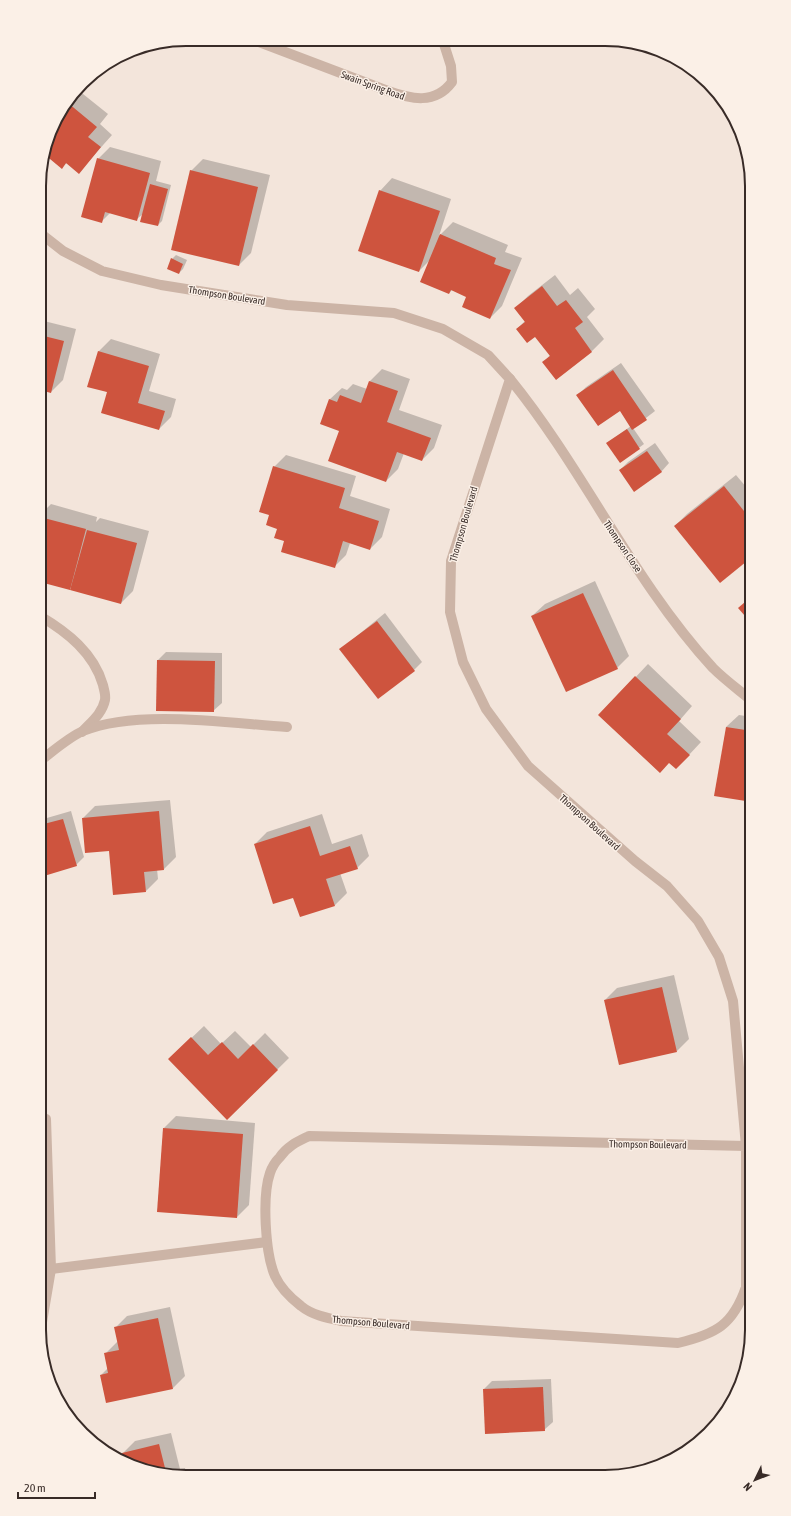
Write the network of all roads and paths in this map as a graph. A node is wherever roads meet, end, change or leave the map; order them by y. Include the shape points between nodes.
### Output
1 (270, 46) edge
2 (445, 46) edge
3 (46, 238) edge
4 (510, 379) junction
5 (46, 619) edge
6 (745, 696) edge
7 (287, 726) dead end
8 (82, 732) junction
9 (46, 757) edge
10 (46, 1119) dead end
11 (745, 1135) edge
12 (745, 1146) edge
13 (267, 1242) junction
14 (51, 1269) junction
15 (745, 1289) edge
16 (46, 1299) edge

1 - 2 street, Swain Spring Road via 394,93 428,99 437,96 452,82 451,66
3 - 4 street, Thompson Boulevard via 63,251 102,271 161,285 287,305 394,314 443,329 488,355
4 - 6 street, Thompson Close via 537,412 618,540 672,618 714,668
4 - 11 street, Thompson Boulevard via 451,561 450,612 463,662 486,709 528,766 634,861 667,886 698,921 719,957 733,1002
5 - 8 street via 74,639 89,656 101,679 106,698 100,713
7 - 8 street via 128,720
8 - 9 street
10 - 14 street
12 - 13 street, Thompson Boulevard via 309,1136 292,1144 280,1155 271,1172 266,1191
13 - 14 street
13 - 15 street, Thompson Boulevard via 275,1276 286,1292 302,1307 319,1316 341,1321 678,1343 705,1336 726,1323 740,1305
14 - 16 street

